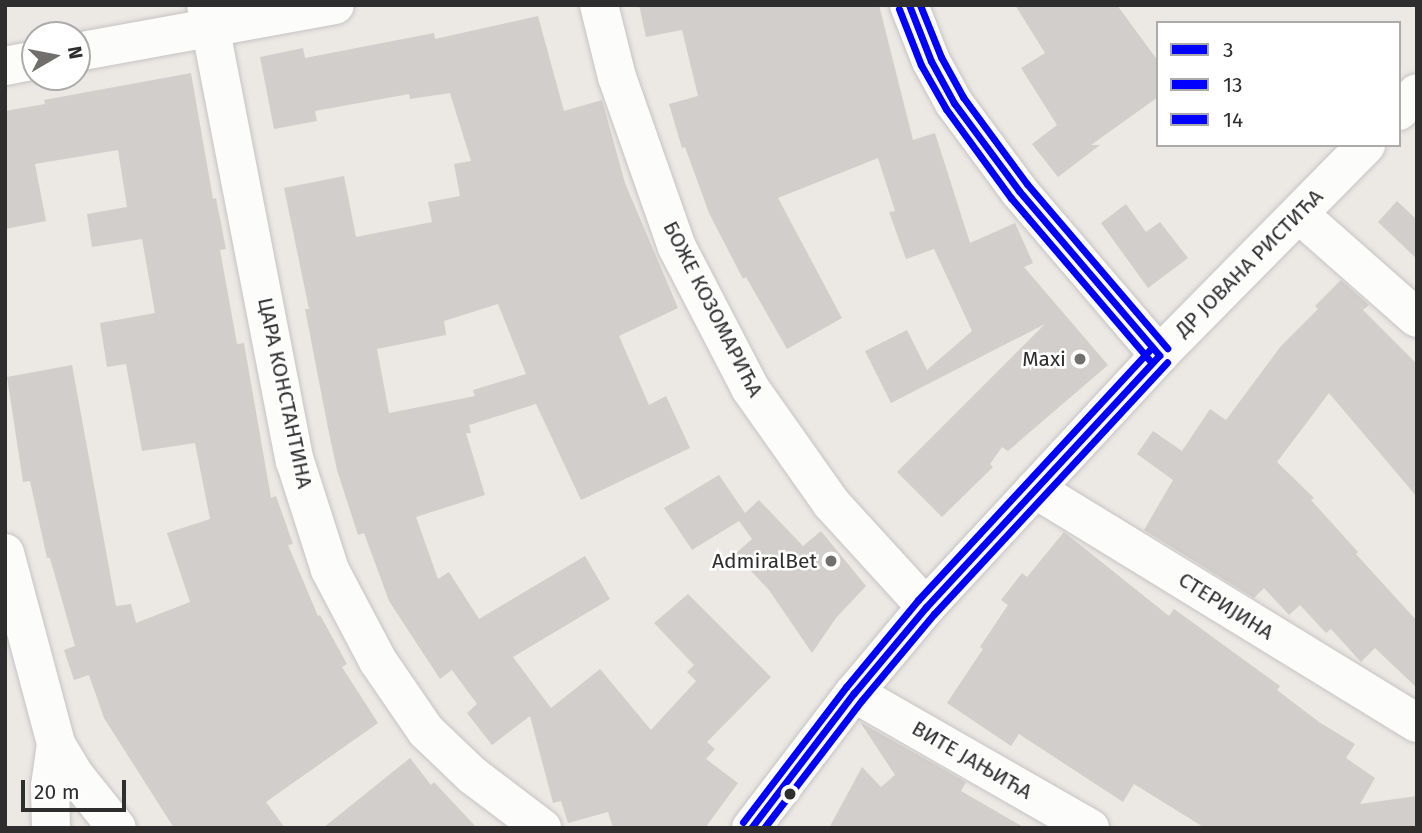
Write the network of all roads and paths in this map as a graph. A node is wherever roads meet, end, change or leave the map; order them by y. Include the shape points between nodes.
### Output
1 (335, 5) edge
2 (600, 5) edge
3 (909, 5) edge
4 (209, 16) edge
5 (91, 48) edge
6 (1417, 93) edge
7 (1401, 109) edge
8 (1364, 147) edge
9 (1299, 214) junction
10 (1417, 318) edge
11 (1159, 355) junction
12 (1035, 489) junction
13 (5, 553) edge
14 (926, 607) junction
15 (854, 693) junction
16 (1417, 723) edge
17 (57, 744) junction
18 (51, 828) edge
19 (117, 828) edge
20 (542, 828) edge
21 (751, 828) edge
22 (1090, 828) edge

1 - 4 street
2 - 14 street, БОЖЕ КОЗОМАРИЋА via 617,77 677,247 750,388 831,503
3 - 11 street via 954,103 1019,191
4 - 5 street
4 - 20 street, ЦАРА КОНСТАНТИНА via 295,461 330,570 377,661 426,731 472,775
6 - 7 street
8 - 9 street, ДР ЈОВАНА РИСТИЋА
9 - 10 street
9 - 11 street, ДР ЈОВАНА РИСТИЋА
11 - 12 street, ДР ЈОВАНА РИСТИЋА
12 - 14 street, ДР ЈОВАНА РИСТИЋА
12 - 16 street, СТЕРИЈИНА
13 - 17 street
14 - 15 street, ДР ЈОВАНА РИСТИЋА
15 - 21 street, ДР ЈОВАНА РИСТИЋА
15 - 22 street, ВИТЕ ЈАЊИЋА
17 - 18 street via 50,786
17 - 19 street via 76,777

